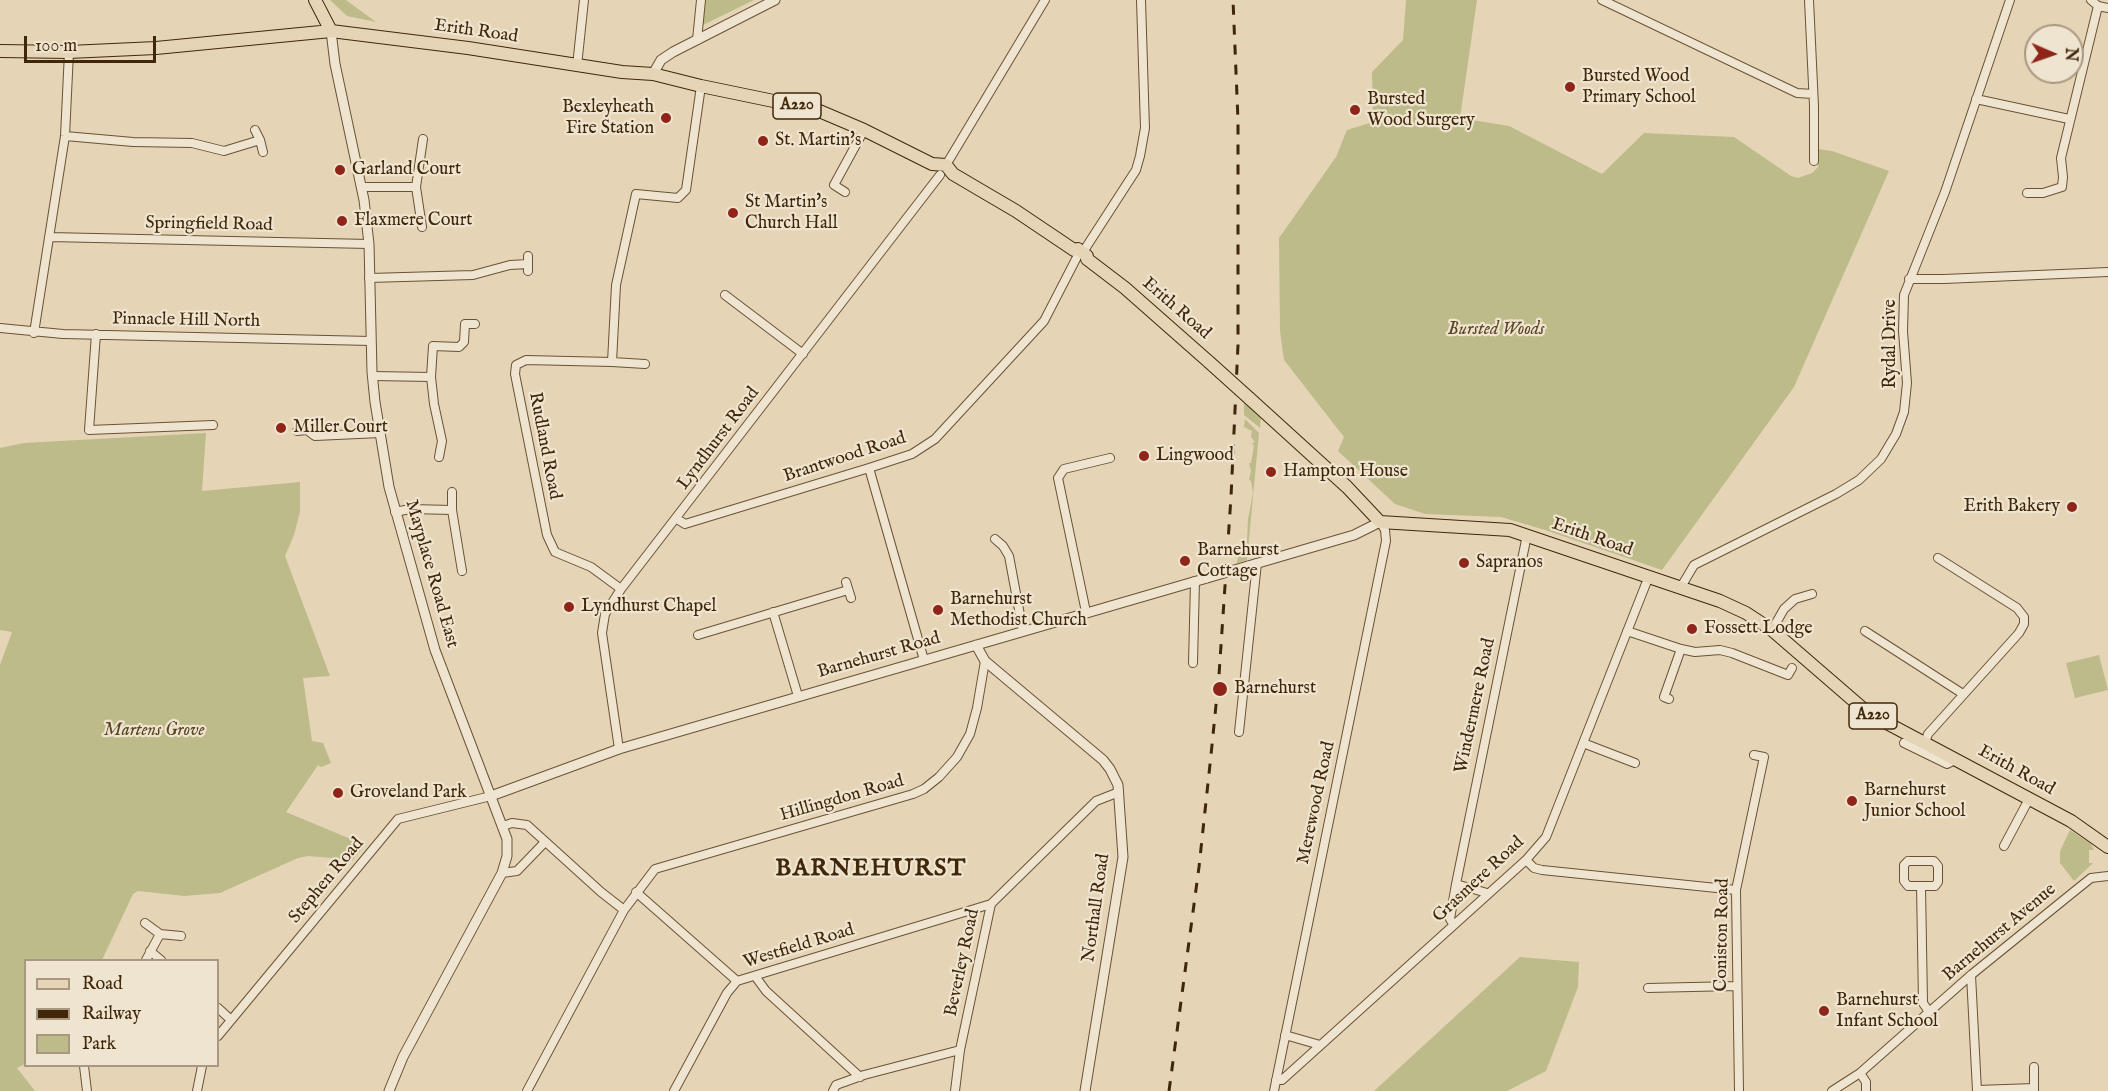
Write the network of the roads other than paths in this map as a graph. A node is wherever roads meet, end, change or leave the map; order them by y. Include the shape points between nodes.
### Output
1 (315, 0) edge
2 (584, 0) edge
3 (701, 0) edge
4 (775, 0) edge
5 (1046, 0) edge
6 (1141, 0) edge
7 (1602, 0) edge
8 (1809, 0) edge
9 (2010, 0) edge
10 (2091, 0) edge
11 (2098, 6) junction
12 (2108, 8) edge
13 (331, 31) junction
14 (697, 40) junction
15 (0, 51) edge
16 (69, 52) junction
17 (577, 66) junction
18 (653, 74) junction
19 (701, 86) junction
20 (1813, 94) junction
21 (1976, 99) junction
22 (2069, 118) junction
23 (864, 129) junction
24 (255, 130) dead end
25 (65, 136) junction
26 (423, 139) dead end
27 (260, 140) junction
28 (263, 152) dead end
29 (1814, 161) dead end
30 (946, 171) junction
31 (416, 187) junction
32 (363, 188) junction
33 (845, 192) dead end
34 (2027, 193) dead end
35 (422, 227) dead end
36 (49, 237) junction
37 (369, 244) junction
38 (1081, 255) junction
39 (528, 264) dead end
40 (2108, 272) edge
41 (369, 278) junction
42 (1909, 279) junction
43 (725, 296) dead end
44 (475, 324) dead end
45 (0, 328) edge
46 (34, 333) junction
47 (96, 334) junction
48 (371, 340) junction
49 (803, 354) junction
50 (612, 362) junction
51 (645, 364) dead end
52 (373, 376) junction
53 (431, 377) junction
54 (213, 425) dead end
55 (297, 431) dead end
56 (380, 433) junction
57 (439, 457) dead end
58 (1110, 458) dead end
59 (869, 468) junction
60 (452, 492) dead end
61 (452, 510) junction
62 (395, 512) junction
63 (677, 519) junction
64 (1380, 522) junction
65 (1527, 535) junction
66 (995, 539) dead end
67 (1938, 558) dead end
68 (1252, 565) junction
69 (462, 571) dead end
70 (1649, 576) junction
71 (1195, 580) junction
72 (1681, 587) junction
73 (621, 589) junction
74 (849, 590) dead end
75 (1812, 594) dead end
76 (773, 612) junction
77 (1086, 612) junction
78 (1772, 630) junction
79 (1023, 631) junction
80 (1628, 631) junction
81 (1865, 631) dead end
82 (698, 635) dead end
83 (976, 645) junction
84 (1681, 649) junction
85 (924, 660) junction
86 (985, 661) junction
87 (1193, 663) dead end
88 (1791, 673) dead end
89 (1963, 694) junction
90 (798, 696) junction
91 (1669, 699) dead end
92 (1239, 732) dead end
93 (1583, 743) junction
94 (1904, 743) dead end
95 (1924, 743) junction
96 (619, 749) junction
97 (1754, 755) dead end
98 (1957, 759) junction
99 (1635, 763) dead end
100 (1119, 792) junction
101 (491, 796) junction
102 (2029, 799) junction
103 (503, 826) junction
104 (545, 842) junction
105 (2004, 846) dead end
106 (2108, 847) edge
107 (1526, 860) junction
108 (501, 873) junction
109 (2108, 876) edge
110 (1456, 884) junction
111 (1921, 886) junction
112 (1736, 890) junction
113 (636, 892) junction
114 (1487, 893) junction
115 (991, 904) junction
116 (624, 910) junction
117 (145, 923) dead end
118 (1453, 924) junction
119 (160, 934) junction
120 (181, 936) dead end
121 (150, 951) junction
122 (146, 959) edge
123 (161, 959) edge
124 (1971, 975) junction
125 (754, 976) junction
126 (737, 981) junction
127 (1736, 986) junction
128 (1648, 988) dead end
129 (219, 1009) edge
130 (1929, 1012) junction
131 (230, 1018) junction
132 (219, 1034) edge
133 (1285, 1035) junction
134 (1320, 1045) junction
135 (960, 1050) junction
136 (84, 1067) edge
137 (202, 1067) edge
138 (2034, 1067) dead end
139 (1860, 1073) junction
140 (860, 1077) junction
141 (1276, 1080) junction
142 (2034, 1089) edge
143 (1977, 1090) edge
144 (87, 1091) edge
145 (197, 1091) edge
146 (389, 1091) edge
147 (526, 1091) edge
148 (674, 1091) edge
149 (833, 1091) edge
150 (955, 1091) edge
151 (1085, 1091) edge
152 (1274, 1091) edge
153 (1739, 1091) edge
154 (1832, 1091) edge
155 (1866, 1091) edge

1 - 13 main road
2 - 17 street
3 - 14 street
4 - 14 street
5 - 30 street, Lyndhurst Road
6 - 38 street, Brantwood Road via 1145,128 1140,156 1136,170
7 - 20 street via 1797,93
8 - 20 street
9 - 21 street, Rydal Drive
10 - 11 street
11 - 12 street
11 - 22 street
13 - 16 main road, Erith Road / A220
13 - 17 main road, Erith Road / A220
13 - 32 street, Mayplace Road East
14 - 18 street via 661,60
15 - 16 main road, Erith Road / A220
16 - 25 street
17 - 18 main road, Erith Road / A220
18 - 19 main road, Erith Road / A220
19 - 23 main road, Erith Road / A220 via 817,110
19 - 50 street via 686,190 678,198 636,194 616,285
20 - 29 street
21 - 22 street
21 - 42 street, Rydal Drive via 1945,192
22 - 34 street via 2061,158 2062,187
23 - 30 main road, Erith Road / A220
23 - 33 street via 834,185
24 - 27 street
25 - 27 street via 192,143 224,151
25 - 36 street
26 - 31 street
27 - 28 street
30 - 38 main road, Erith Road / A220 via 1016,211
30 - 49 street, Lyndhurst Road
31 - 32 street
31 - 35 street
32 - 37 street, Mayplace Road East
36 - 37 street, Springfield Road
36 - 46 street
37 - 41 street, Mayplace Road East
38 - 59 street, Brantwood Road via 1044,321 935,439 912,454
38 - 64 main road, Erith Road / A220, bridge via 1209,362
39 - 41 street via 475,275
40 - 42 street
41 - 48 street, Mayplace Road East
42 - 72 street, Rydal Drive via 1904,295 1905,412 1881,459 1859,480 1836,494 1694,565
43 - 49 street
44 - 53 street via 465,324 464,342 459,347 433,346
45 - 46 street, Pinnacle Hill North
46 - 47 street, Pinnacle Hill North
47 - 48 street, Pinnacle Hill North
47 - 54 street via 89,430
48 - 52 street, Mayplace Road East
49 - 63 street, Lyndhurst Road
50 - 51 street, Rudland Road
50 - 73 street, Rudland Road via 526,360 516,365 515,374 547,535 555,552 591,567
52 - 53 street
52 - 56 street, Mayplace Road East
53 - 57 street via 442,441
55 - 56 street via 307,430 315,436
56 - 62 street, Mayplace Road East
58 - 77 street via 1064,469 1058,478
59 - 63 street, Brantwood Road via 685,524
59 - 85 street
60 - 61 street
61 - 62 street via 410,508
61 - 69 street
62 - 101 street, Mayplace Road East via 435,651
63 - 73 street, Lyndhurst Road
64 - 65 main road, Erith Road / A220 via 1490,528
64 - 68 street, Barnehurst Road via 1354,535
64 - 133 street, Merewood Road via 1386,541
65 - 70 main road, Erith Road / A220
65 - 110 street, Windermere Road
66 - 79 street via 1009,556
67 - 89 street via 2018,608 2024,617 2019,633
68 - 71 street, Barnehurst Road, bridge
68 - 92 street
70 - 72 main road, Erith Road / A220
70 - 80 street, Grasmere Road
71 - 77 street, Barnehurst Road
71 - 87 street
72 - 78 main road, Erith Road / A220 via 1746,613
73 - 96 street, Lyndhurst Road via 605,614 602,633
74 - 76 street
75 - 78 street via 1796,599 1784,609
76 - 82 street
76 - 90 street
77 - 79 street, Barnehurst Road
78 - 95 main road, Erith Road / A220 via 1868,713
79 - 83 street, Barnehurst Road
80 - 84 street
80 - 93 street, Grasmere Road
81 - 89 street
83 - 85 street, Barnehurst Road
83 - 86 street, Northall Road
84 - 88 street via 1720,650
84 - 91 street via 1665,697
85 - 90 street, Barnehurst Road
86 - 100 street, Northall Road via 1103,760
86 - 113 street, Hillingdon Road via 970,734 957,757 924,789 655,869
89 - 95 street
90 - 96 street, Barnehurst Road
93 - 99 street
93 - 107 street, Grasmere Road via 1546,837
94 - 98 street via 1947,764
95 - 98 main road, Erith Road / A220
96 - 101 street, Barnehurst Road
97 - 112 street, Coniston Road via 1764,757
98 - 102 main road, Erith Road / A220
100 - 115 street, Beverley Road via 1096,801
100 - 151 street, Northall Road via 1123,856
101 - 103 street, Mayplace Road East
101 - 131 street, Stephen Road via 398,819
102 - 105 street
102 - 106 main road, Erith Road / A220
103 - 104 street via 527,825
103 - 108 street, Mayplace Road East via 507,856
104 - 108 street via 517,871
104 - 116 street
107 - 112 street via 1542,870
107 - 114 street, Grasmere Road
108 - 146 street, Mayplace Road East via 403,1057
109 - 124 street, Barnehurst Avenue via 2091,878
110 - 114 street
110 - 118 street, Windermere Road via 1450,920
111 - 111 street via 1908,886 1904,881 1904,865 1908,861 1934,861 1938,866 1935,886
111 - 130 street via 1923,1003
112 - 127 street, Coniston Road
113 - 116 street, Hillingdon Road
113 - 126 street
114 - 118 street, Grasmere Road
115 - 125 street, Westfield Road
115 - 135 street, Beverley Road
116 - 147 street
117 - 119 street
118 - 134 street, Grasmere Road
119 - 120 street
119 - 121 street
121 - 122 street
121 - 123 street
124 - 130 street, Barnehurst Avenue
124 - 143 street
125 - 126 street, Westfield Road
125 - 140 street
126 - 148 street, Westfield Road
127 - 128 street
127 - 153 street, Coniston Road
129 - 131 street
130 - 139 street, Barnehurst Avenue
131 - 132 street, Stephen Road
133 - 134 street
133 - 141 street, Merewood Road
134 - 141 street, Grasmere Road via 1282,1080
135 - 140 street
135 - 150 street, Beverley Road
136 - 144 street
137 - 145 street
138 - 142 street
139 - 154 street, Barnehurst Avenue
139 - 155 street
140 - 149 street via 837,1085
141 - 152 street, Merewood Road
142 - 143 street

